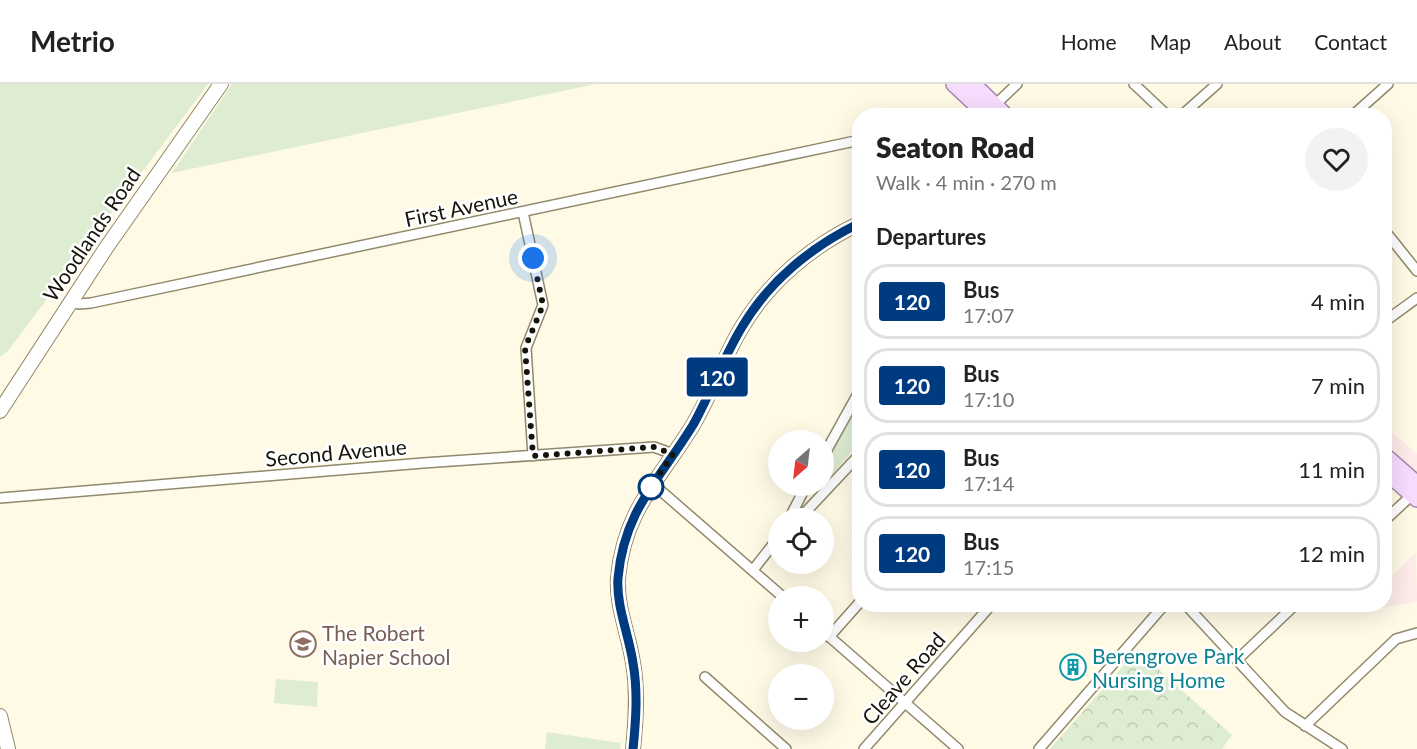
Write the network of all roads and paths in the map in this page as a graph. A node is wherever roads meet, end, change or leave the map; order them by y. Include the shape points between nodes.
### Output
1 (221, 84) edge
2 (954, 84) edge
3 (973, 84) edge
4 (1017, 84) edge
5 (1134, 84) edge
6 (1217, 84) edge
7 (1388, 84) edge
8 (972, 108) edge
9 (989, 108) edge
10 (996, 108) edge
11 (1160, 108) edge
12 (1190, 108) edge
13 (1361, 108) edge
14 (852, 142) edge
15 (523, 212) junction
16 (852, 228) edge
17 (1392, 240) edge
18 (1417, 271) edge
19 (1417, 298) edge
20 (71, 302) junction
21 (1392, 316) edge
22 (852, 404) edge
23 (0, 411) edge
24 (834, 437) edge
25 (673, 454) junction
26 (533, 456) junction
27 (852, 462) edge
28 (1392, 465) edge
29 (1392, 476) edge
30 (653, 484) junction
31 (1415, 493) edge
32 (812, 496) edge
33 (0, 498) edge
34 (816, 500) junction
35 (809, 508) edge
36 (1392, 514) edge
37 (768, 551) edge
38 (753, 570) junction
39 (771, 586) edge
40 (852, 610) edge
41 (985, 612) edge
42 (1157, 612) edge
43 (1192, 612) edge
44 (1288, 612) edge
45 (834, 626) edge
46 (1417, 633) edge
47 (834, 641) edge
48 (1237, 660) junction
49 (705, 677) dead end
50 (905, 704) junction
51 (0, 716) edge
52 (1305, 726) junction
53 (8, 749) edge
54 (633, 749) edge
55 (786, 749) edge
56 (864, 749) edge
57 (958, 749) edge
58 (1039, 749) edge
59 (1342, 749) edge

1 - 20 street, Woodlands Road
2 - 8 main road
3 - 9 main road
4 - 10 street
5 - 11 street
6 - 12 street
7 - 13 street
14 - 15 street, First Avenue
15 - 20 street, First Avenue via 91,303
15 - 26 street via 543,305 525,348
16 - 25 street via 806,256 763,296 742,326 698,415
17 - 18 street
19 - 21 street
20 - 23 street, Woodlands Road
22 - 24 street
25 - 26 street, Second Avenue via 654,447
25 - 30 street
26 - 33 street, Second Avenue
27 - 34 street
28 - 31 main road
29 - 31 main road
30 - 38 street
30 - 54 street via 624,538 618,580 636,682
31 - 36 street
32 - 34 street
34 - 35 street
37 - 38 street
38 - 39 street
40 - 45 street
41 - 50 street, Cleave Road
42 - 58 street
43 - 48 street
44 - 48 street
46 - 52 street via 1396,639
47 - 50 street
48 - 52 street via 1285,712
49 - 55 street
50 - 56 street, Cleave Road
50 - 57 street
51 - 53 street
52 - 59 street

